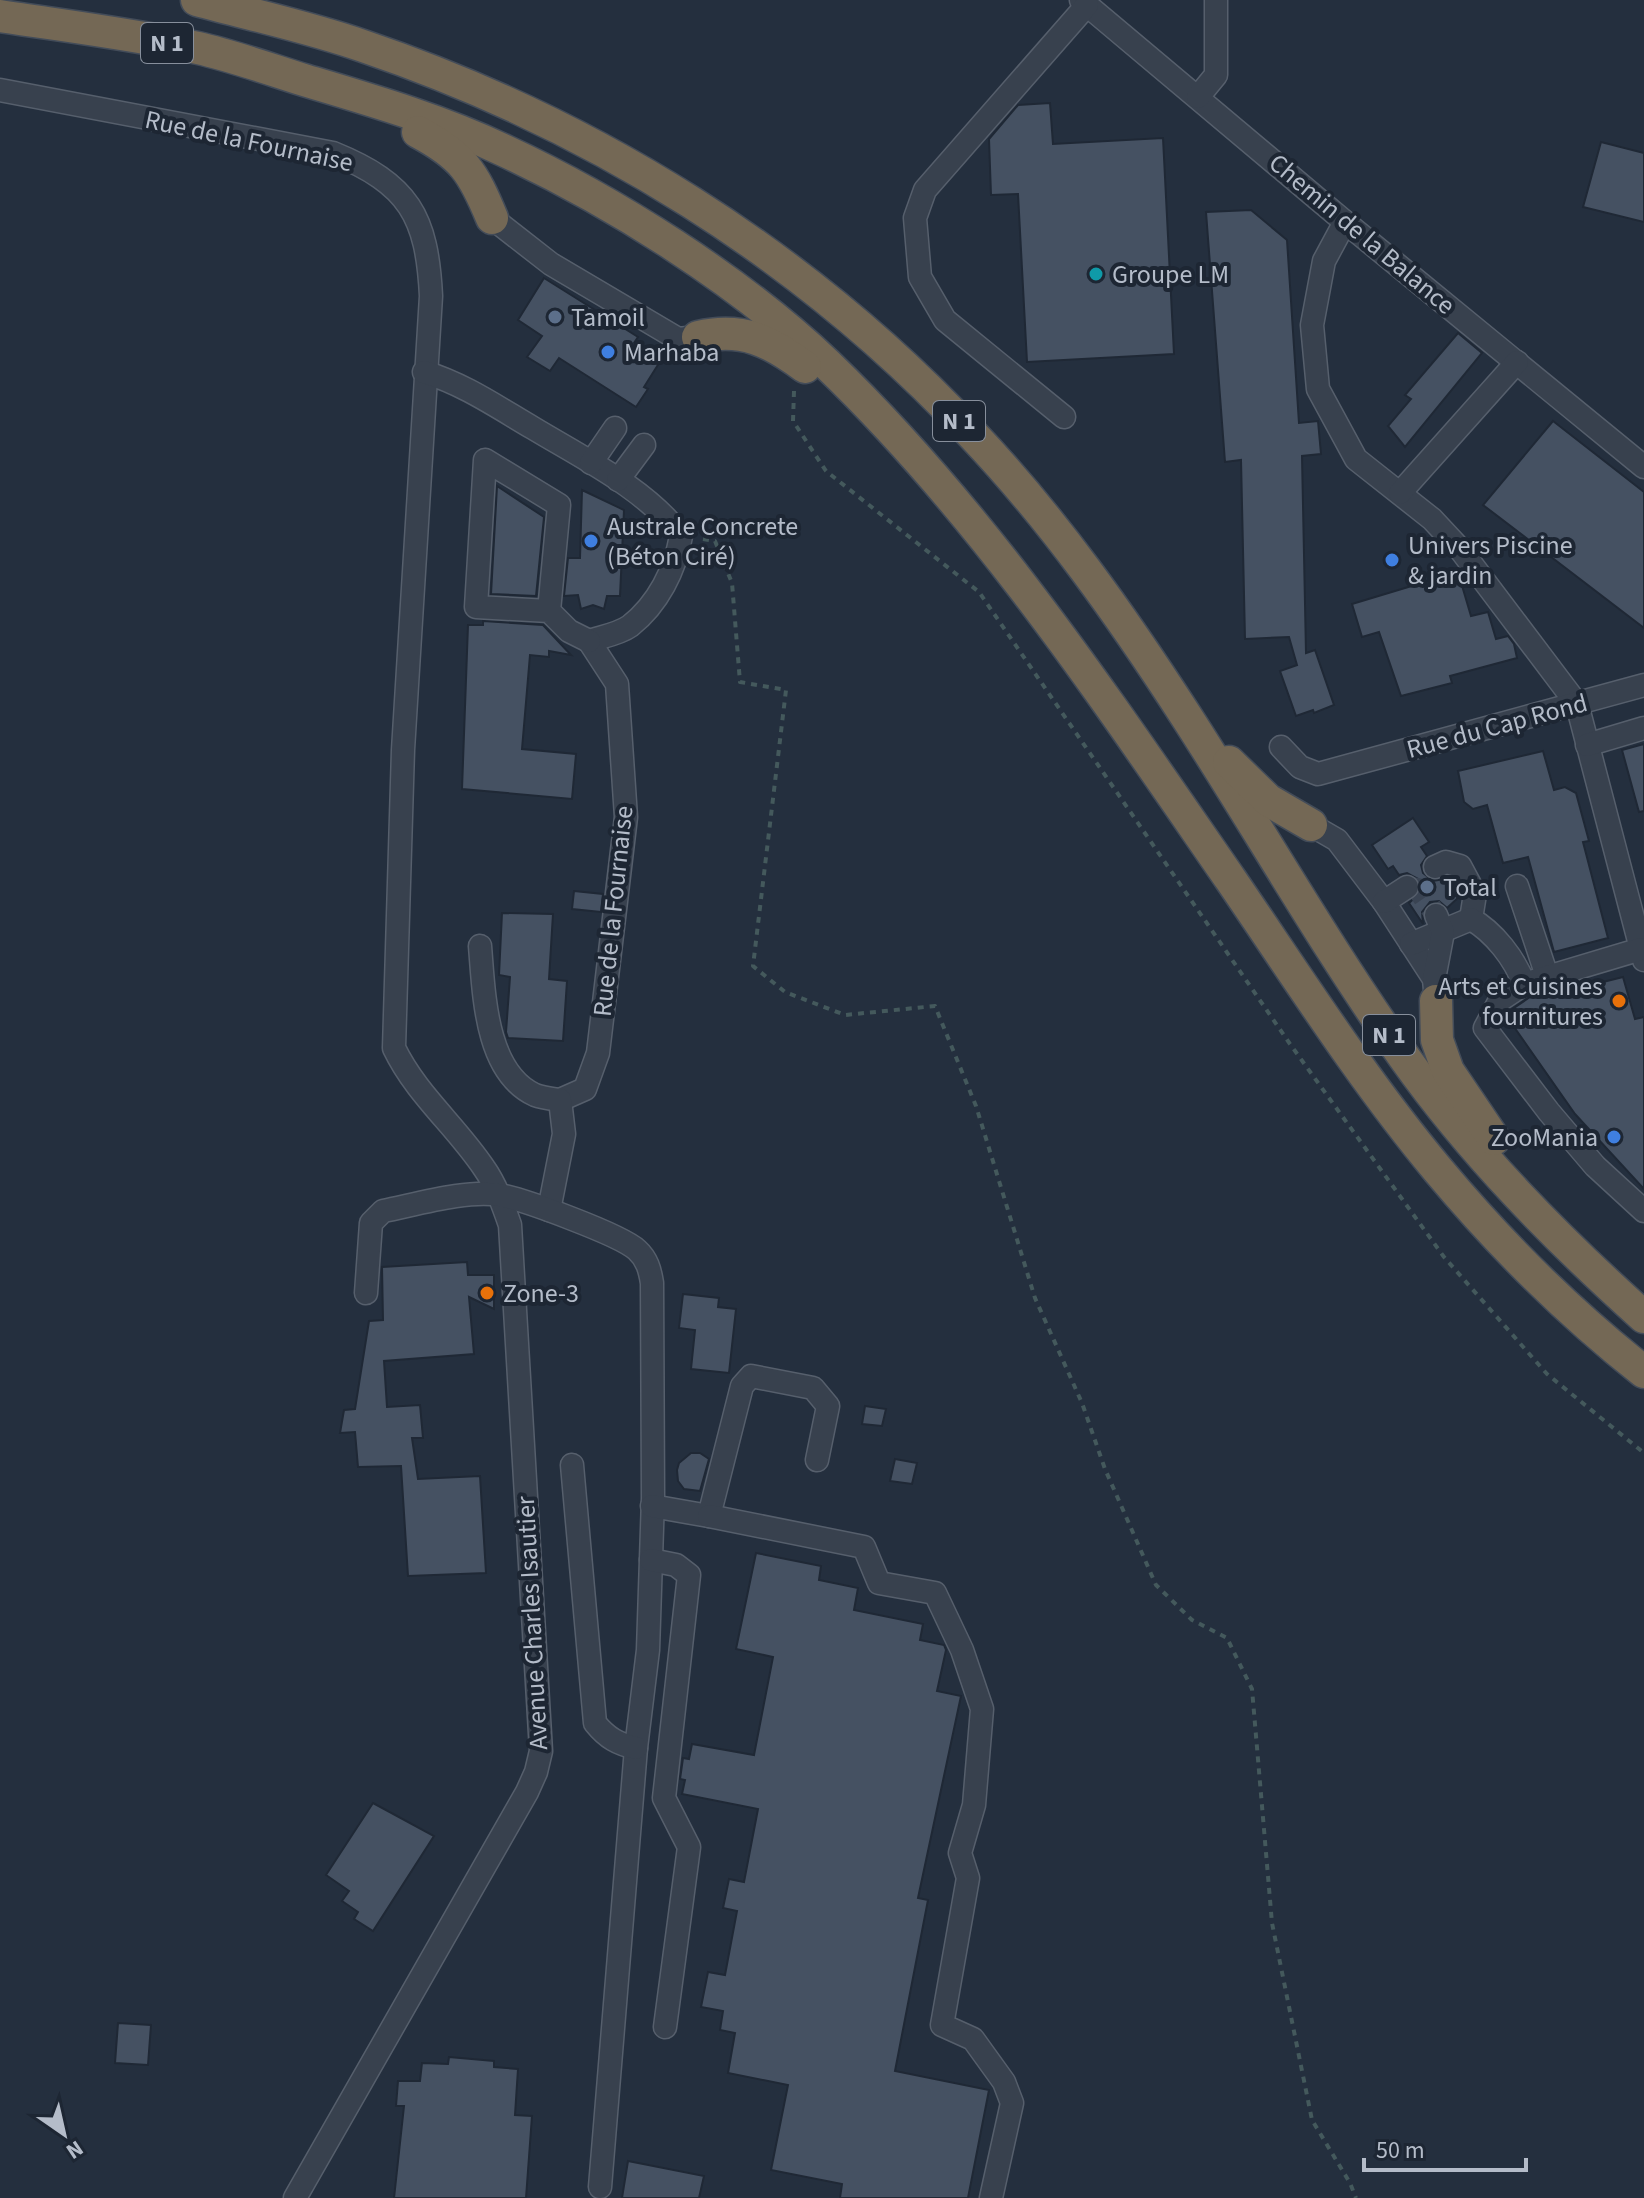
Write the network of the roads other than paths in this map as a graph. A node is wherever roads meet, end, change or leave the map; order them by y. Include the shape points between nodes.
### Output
1 (197, 0) edge
2 (1216, 0) edge
3 (1084, 2) edge
4 (0, 16) edge
5 (329, 87) junction
6 (0, 90) edge
7 (1198, 97) junction
8 (492, 218) joint
9 (1345, 222) junction
10 (698, 337) joint
11 (1517, 362) junction
12 (424, 372) junction
13 (1064, 417) dead end
14 (615, 428) dead end
15 (644, 445) dead end
16 (907, 448) junction
17 (591, 463) junction
18 (1644, 467) edge
19 (618, 480) junction
20 (1400, 493) junction
21 (549, 611) junction
22 (589, 641) junction
23 (1644, 685) edge
24 (1577, 704) junction
25 (1185, 714) junction
26 (1644, 728) edge
27 (1587, 745) junction
28 (1281, 747) dead end
29 (1311, 825) joint
30 (1435, 867) dead end
31 (1517, 886) dead end
32 (1407, 887) dead end
33 (1384, 902) junction
34 (1639, 918) edge
35 (1471, 919) junction
36 (1439, 924) junction
37 (1411, 944) junction
38 (480, 946) dead end
39 (1642, 954) edge
40 (1547, 976) junction
41 (1524, 984) junction
42 (1435, 990) junction
43 (560, 1100) junction
44 (498, 1194) junction
45 (549, 1210) junction
46 (1644, 1211) edge
47 (510, 1225) joint
48 (366, 1293) dead end
49 (1644, 1293) edge
50 (1644, 1317) edge
51 (1644, 1372) edge
52 (817, 1460) dead end
53 (572, 1465) dead end
54 (652, 1506) junction
55 (709, 1516) junction
56 (651, 1560) junction
57 (636, 1748) junction
58 (665, 2027) dead end
59 (600, 2187) dead end
60 (295, 2198) edge
61 (991, 2198) edge

1 - 25 highway, N 1 via 360,45 453,79 672,189 812,285 972,434 1042,514
2 - 7 street via 1216,75
3 - 7 street, Chemin de la Balance
3 - 13 street via 925,190 915,218 920,277 945,320
4 - 5 highway, N 1 via 201,49
5 - 8 highway via 459,157
5 - 16 highway, N 1 via 502,149 694,259 827,364
6 - 12 street, Rue de la Fournaise via 333,153 364,166 409,204 429,255
7 - 9 street, Chemin de la Balance
8 - 10 street via 551,264 678,339
9 - 11 street, Chemin de la Balance
9 - 20 street via 1324,261 1312,325 1318,389 1356,459
10 - 16 highway via 720,332 760,338 795,359
11 - 18 street, Chemin de la Balance
11 - 20 street
12 - 17 street via 453,381
12 - 44 street, Rue de la Fournaise via 403,750 394,1048 405,1071 484,1167
14 - 17 street
15 - 19 street
16 - 51 highway, N 1 via 980,532 1088,673 1339,1037 1437,1169 1551,1289
17 - 19 street
19 - 22 street via 669,519 681,536 676,564 655,600 628,628
20 - 24 street via 1460,549
21 - 21 street via 559,505 485,460 476,607
21 - 22 street
22 - 43 street, Rue de la Fournaise via 617,684 626,817 598,1053 585,1089
23 - 24 street, Rue du Cap Rond
24 - 27 street
24 - 28 street, Rue du Cap Rond via 1318,774 1300,767
25 - 29 highway via 1268,800
25 - 50 highway, N 1 via 1406,1060 1503,1179
26 - 27 street
27 - 34 street
29 - 33 street via 1337,840
30 - 35 street via 1446,862 1460,866 1475,894
31 - 40 street
32 - 33 street
33 - 37 street
34 - 39 street
35 - 36 street
35 - 41 street via 1499,943
36 - 37 street
36 - 42 street
37 - 42 street
38 - 43 street via 487,1022 498,1053 514,1080 536,1095
39 - 40 street
40 - 41 street
41 - 46 street via 1500,1000 1485,1028 1586,1155
42 - 49 highway via 1437,1040 1448,1071 1483,1127 1573,1227
43 - 45 street via 564,1134
44 - 45 street
44 - 47 street, Rue de la Fournaise
44 - 48 street via 377,1214 371,1223
45 - 54 street via 629,1244 648,1264
47 - 60 street, Avenue Charles Isautier via 541,1751 527,1792
52 - 55 street via 828,1406 813,1388 751,1376 742,1386
53 - 57 street via 595,1723 618,1744
54 - 55 street
54 - 56 street
55 - 61 street via 864,1547 879,1583 935,1593 962,1650 982,1709 974,1805 960,1853 968,1878 942,2025 973,2039 1004,2082 1012,2103
56 - 57 street via 648,1650
56 - 58 street via 676,1565 689,1575 664,1798 689,1847
57 - 59 street

